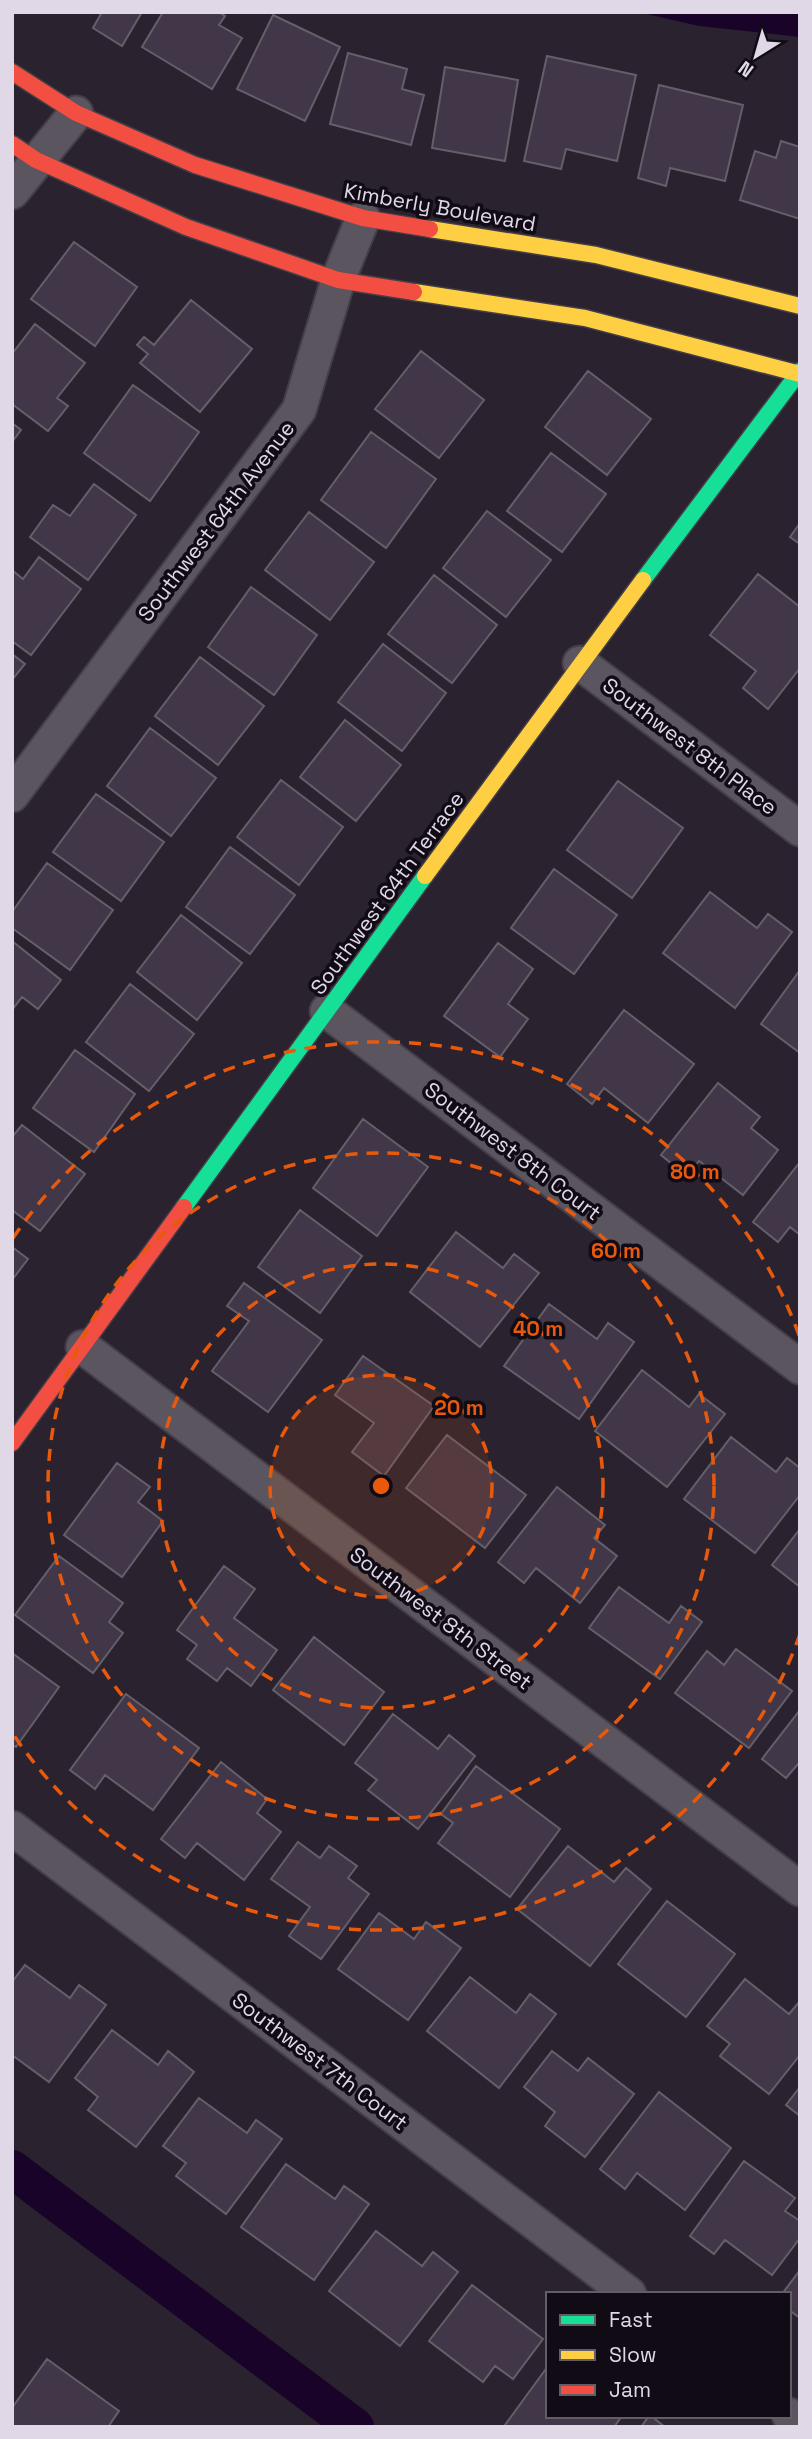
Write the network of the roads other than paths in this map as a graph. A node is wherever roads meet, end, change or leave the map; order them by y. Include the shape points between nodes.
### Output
1 (12, 72) edge
2 (76, 113) junction
3 (24, 152) edge
4 (12, 191) edge
5 (363, 218) junction
6 (338, 280) junction
7 (800, 306) edge
8 (799, 373) edge
9 (580, 663) junction
10 (12, 795) edge
11 (800, 829) edge
12 (327, 1011) junction
13 (83, 1347) junction
14 (800, 1367) edge
15 (12, 1443) edge
16 (12, 1828) edge
17 (800, 1889) edge
18 (626, 2292) edge

1 - 2 street, Kimberly Boulevard
2 - 3 street
2 - 5 street, Kimberly Boulevard via 195,165
3 - 4 street
3 - 6 street via 186,227
5 - 6 street, Southwest 64th Avenue
5 - 7 street, Kimberly Boulevard via 596,255
6 - 8 street via 585,318
6 - 10 street, Southwest 64th Avenue via 299,410
8 - 9 street, Southwest 64th Terrace
9 - 11 street, Southwest 8th Place
9 - 12 street, Southwest 64th Terrace
12 - 13 street, Southwest 64th Terrace
12 - 14 street, Southwest 8th Court
13 - 15 street, Southwest 64th Terrace
13 - 17 street, Southwest 8th Street
16 - 18 street, Southwest 7th Court

